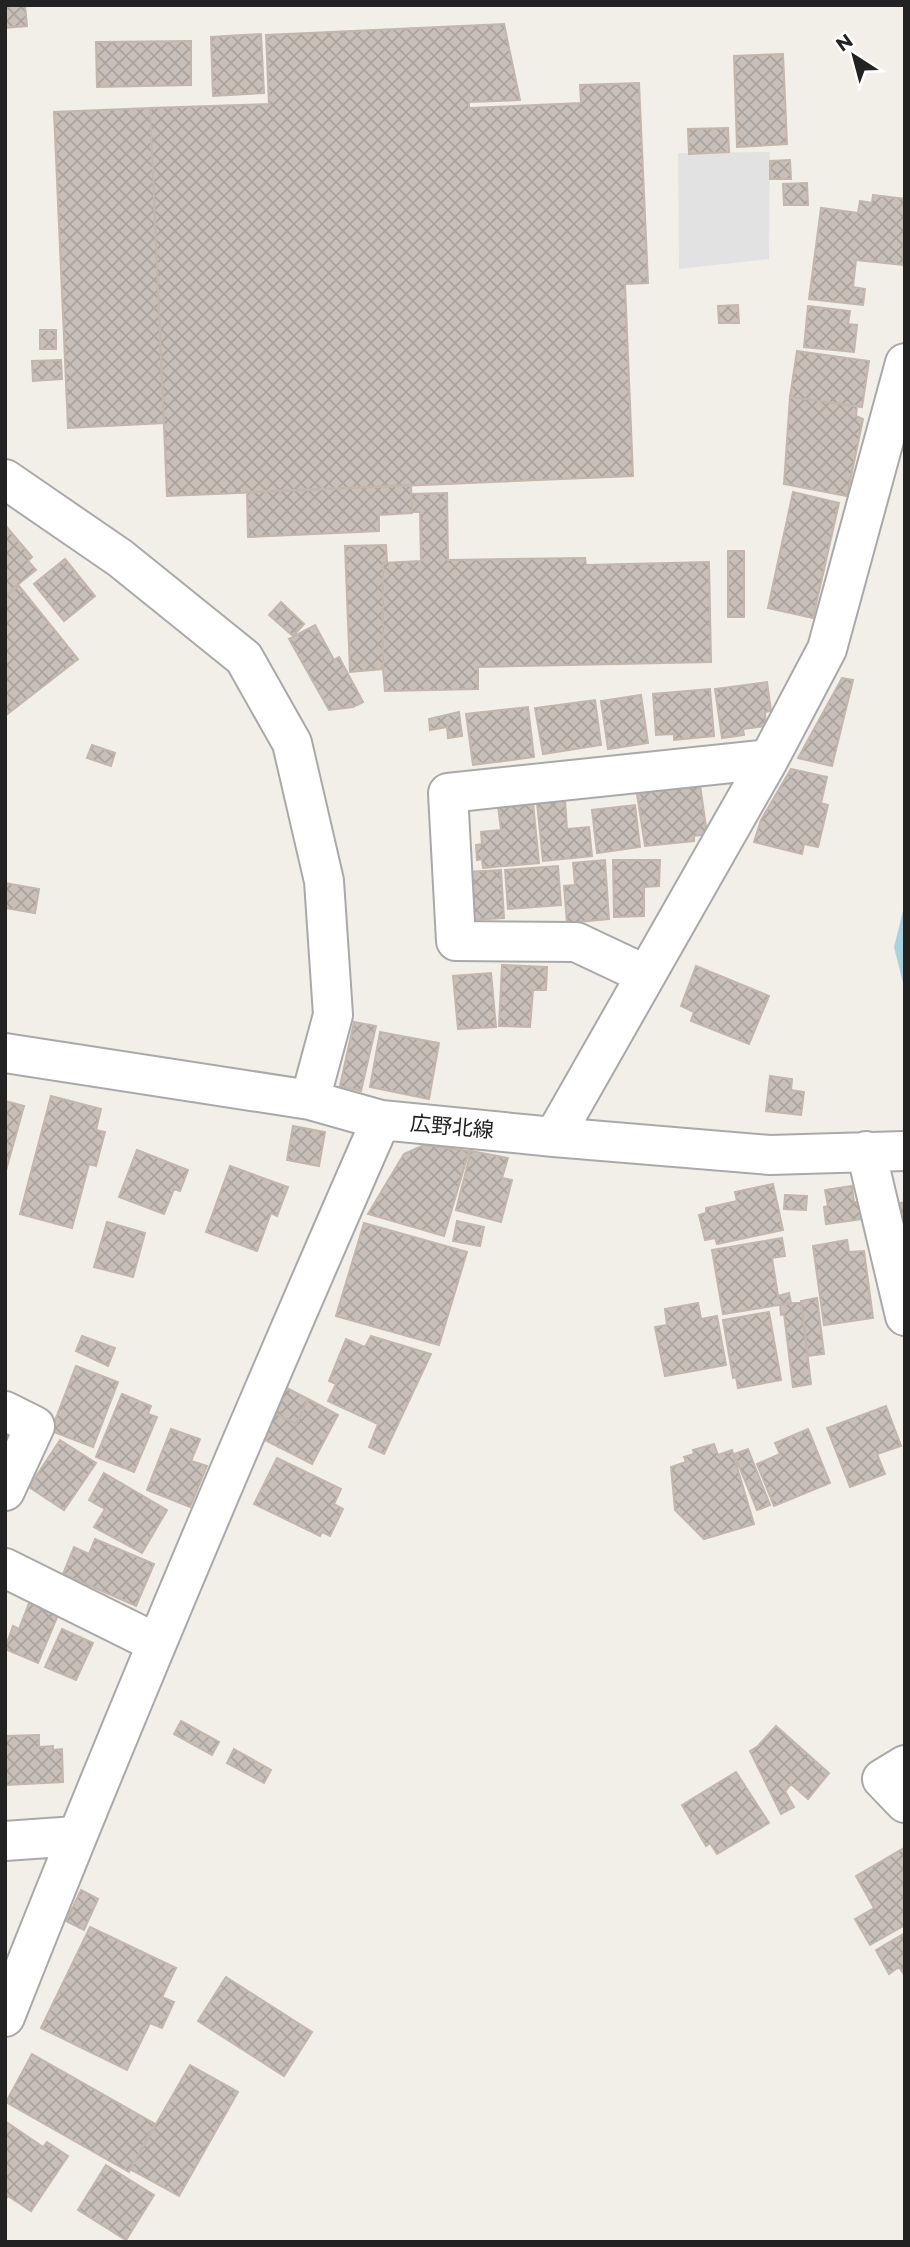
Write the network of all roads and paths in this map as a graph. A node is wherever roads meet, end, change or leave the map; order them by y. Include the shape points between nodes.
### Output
1 (905, 363) edge
2 (5, 478) edge
3 (769, 760) junction
4 (646, 975) junction
5 (5, 1052) edge
6 (310, 1100) junction
7 (381, 1120) junction
8 (554, 1137) junction
9 (866, 1151) junction
10 (905, 1151) edge
11 (905, 1315) edge
12 (5, 1411) edge
13 (5, 1491) edge
14 (5, 1568) edge
15 (156, 1643) junction
16 (905, 1765) edge
17 (905, 1803) edge
18 (76, 1836) junction
19 (5, 1841) edge
20 (5, 2017) edge

1 - 3 street via 827,649
2 - 6 street via 120,558 244,658 292,743 324,881 333,1015
3 - 4 street
3 - 4 street via 448,793 456,941 576,942
4 - 8 street
5 - 6 street, 広野北線
6 - 7 street, 広野北線
7 - 8 street, 広野北線
7 - 15 street
8 - 9 street, 広野北線 via 770,1155
9 - 10 street, 広野北線
9 - 11 street
12 - 13 street via 35,1426
14 - 15 street
15 - 18 street
16 - 17 street via 882,1779
18 - 19 street
18 - 20 street

